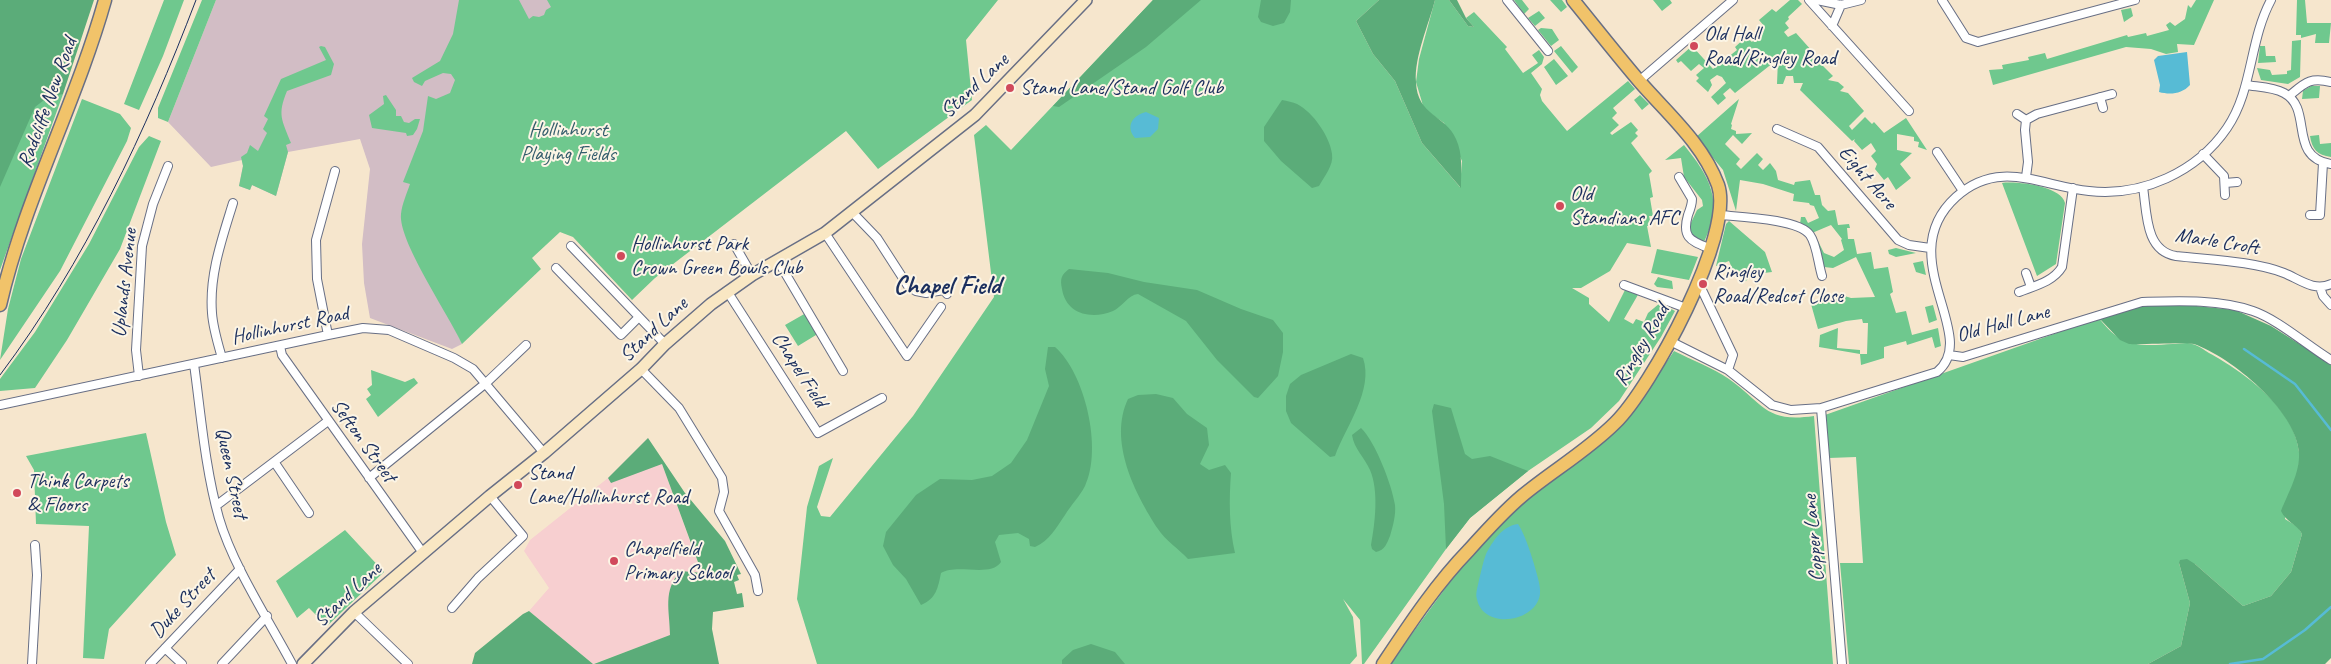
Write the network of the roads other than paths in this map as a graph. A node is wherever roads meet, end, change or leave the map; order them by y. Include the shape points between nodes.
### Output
1 (105, 0) edge
2 (1086, 0) edge
3 (1507, 0) edge
4 (1573, 0) edge
5 (1731, 0) edge
6 (1809, 0) edge
7 (1817, 0) edge
8 (1861, 0) edge
9 (1942, 0) edge
10 (2135, 0) edge
11 (2271, 0) edge
12 (1840, 5) junction
13 (1832, 26) junction
14 (1548, 51) dead end
15 (1639, 81) junction
16 (2331, 82) edge
17 (2246, 85) junction
18 (2112, 94) dead end
19 (2289, 96) junction
20 (2100, 97) junction
21 (2103, 108) dead end
22 (1909, 110) dead end
23 (2017, 114) dead end
24 (2026, 120) junction
25 (1777, 129) dead end
26 (1937, 152) dead end
27 (2204, 154) junction
28 (1944, 162) junction
29 (2327, 163) edge
30 (168, 166) dead end
31 (1935, 168) dead end
32 (335, 171) dead end
33 (1679, 177) dead end
34 (2026, 177) junction
35 (2237, 182) dead end
36 (2225, 183) junction
37 (2143, 187) junction
38 (2073, 188) junction
39 (1963, 191) junction
40 (2225, 195) dead end
41 (233, 203) dead end
42 (852, 212) junction
43 (2310, 214) dead end
44 (1720, 215) junction
45 (825, 233) junction
46 (734, 244) dead end
47 (571, 246) dead end
48 (1930, 248) junction
49 (1711, 250) junction
50 (778, 261) junction
51 (556, 268) dead end
52 (2026, 273) dead end
53 (752, 276) junction
54 (1822, 276) dead end
55 (2331, 284) edge
56 (1624, 285) dead end
57 (2320, 287) junction
58 (1696, 288) junction
59 (2031, 288) junction
60 (727, 292) junction
61 (2019, 292) dead end
62 (947, 294) dead end
63 (0, 305) edge
64 (2331, 305) edge
65 (941, 307) dead end
66 (1686, 308) junction
67 (639, 317) junction
68 (328, 335) junction
69 (1670, 341) junction
70 (665, 344) junction
71 (526, 345) dead end
72 (280, 346) junction
73 (1949, 356) junction
74 (222, 358) junction
75 (2331, 360) edge
76 (194, 364) junction
77 (641, 368) junction
78 (843, 370) dead end
79 (1728, 370) junction
80 (139, 376) junction
81 (486, 383) junction
82 (882, 398) dead end
83 (0, 405) edge
84 (1821, 408) junction
85 (328, 421) junction
86 (544, 453) junction
87 (275, 463) junction
88 (369, 478) junction
89 (490, 496) junction
90 (217, 505) junction
91 (309, 513) dead end
92 (35, 545) dead end
93 (423, 553) junction
94 (240, 568) junction
95 (758, 591) dead end
96 (452, 608) dead end
97 (354, 612) junction
98 (267, 616) junction
99 (165, 648) junction
100 (32, 664) edge
101 (150, 664) edge
102 (182, 664) edge
103 (222, 664) edge
104 (292, 664) edge
105 (303, 664) edge
106 (408, 664) edge
107 (1383, 664) edge
108 (1842, 664) edge

1 - 63 main road, Radcliffe New Road via 87,60 44,168
2 - 42 street, Stand Lane via 976,115
3 - 14 street
4 - 15 main road, Ringley Road
5 - 15 street
6 - 13 street
7 - 12 street
8 - 12 street
9 - 10 street via 1966,38 1978,42
11 - 17 street via 2254,44
12 - 13 street
13 - 22 street
15 - 44 main road, Ringley Road via 1695,143 1711,169 1720,194
16 - 19 street via 2308,80
17 - 19 street via 2278,90
17 - 27 street via 2232,120
18 - 20 street
19 - 29 street via 2296,106 2306,148 2310,155
20 - 21 street
20 - 24 street
23 - 24 street
24 - 34 street
25 - 48 street, Eight Acre via 1818,147 1898,240
26 - 28 street
27 - 36 street via 2224,176
27 - 37 street via 2172,175
28 - 31 street
28 - 39 street
29 - 43 street via 2320,215
30 - 80 street, Uplands Avenue via 138,245 136,350
32 - 68 street via 316,240 316,279
33 - 49 street via 1692,200 1686,221 1687,235 1690,240
34 - 38 street
34 - 39 street via 1998,176
35 - 36 street
36 - 40 street
37 - 38 street via 2103,192
37 - 57 street, Marle Croft via 2151,236 2164,252 2274,270
38 - 59 street via 2062,267 2045,282
39 - 48 street via 1941,216
41 - 74 street via 219,249 212,291 212,315
42 - 45 street, Stand Lane
42 - 62 street via 877,238 908,286 916,291 944,290
44 - 49 main road, Ringley Road
44 - 54 street via 1804,228 1813,240
45 - 50 street, Stand Lane
45 - 65 street via 907,356
46 - 53 street
47 - 67 street
48 - 73 street via 1931,266 1948,329
49 - 58 main road, Ringley Road
50 - 53 street, Stand Lane
50 - 78 street
51 - 67 street via 621,335
52 - 59 street
53 - 60 street, Stand Lane
55 - 57 street
56 - 66 street
57 - 64 street
58 - 66 main road, Ringley Road
58 - 79 street via 1702,290 1733,355
59 - 61 street
60 - 70 street, Stand Lane
60 - 82 street, Chapel Field via 818,433
66 - 69 main road, Ringley Road
67 - 70 street
68 - 72 street, Hollinhurst Road
68 - 81 street, Hollinhurst Road via 363,328 389,330 454,358 473,369
69 - 79 street, Old Hall Lane
69 - 107 main road, Ringley Road via 1642,388 1616,422 1522,497 1487,531 1440,585
70 - 77 street, Stand Lane
71 - 81 street
72 - 74 street, Hollinhurst Road
72 - 85 street, Sefton Street via 282,356
73 - 75 street, Old Hall Lane via 1963,357 2142,302 2170,301 2234,306 2254,311
73 - 84 street, Old Hall Lane via 1937,372
74 - 76 street, Hollinhurst Road
76 - 80 street, Hollinhurst Road
76 - 90 street, Queen Street
77 - 86 street, Stand Lane
77 - 95 street via 679,408 722,478 724,492 719,511 755,576
79 - 84 street, Old Hall Lane via 1772,404 1792,410
80 - 83 street, Hollinhurst Road
81 - 86 street, Hollinhurst Road
81 - 88 street
84 - 108 street, Copper Lane
85 - 87 street
85 - 88 street, Sefton Street
86 - 89 street, Stand Lane
87 - 90 street
87 - 91 street
88 - 93 street, Sefton Street
89 - 93 street, Stand Lane
89 - 96 street via 523,536 478,578
90 - 94 street, Queen Street
92 - 100 street via 37,575
93 - 97 street, Stand Lane
94 - 98 street, Queen Street
94 - 99 street, Duke Street
97 - 105 street, Stand Lane
97 - 106 street
98 - 103 street
98 - 104 street, Queen Street
99 - 101 street, Duke Street
99 - 102 street

